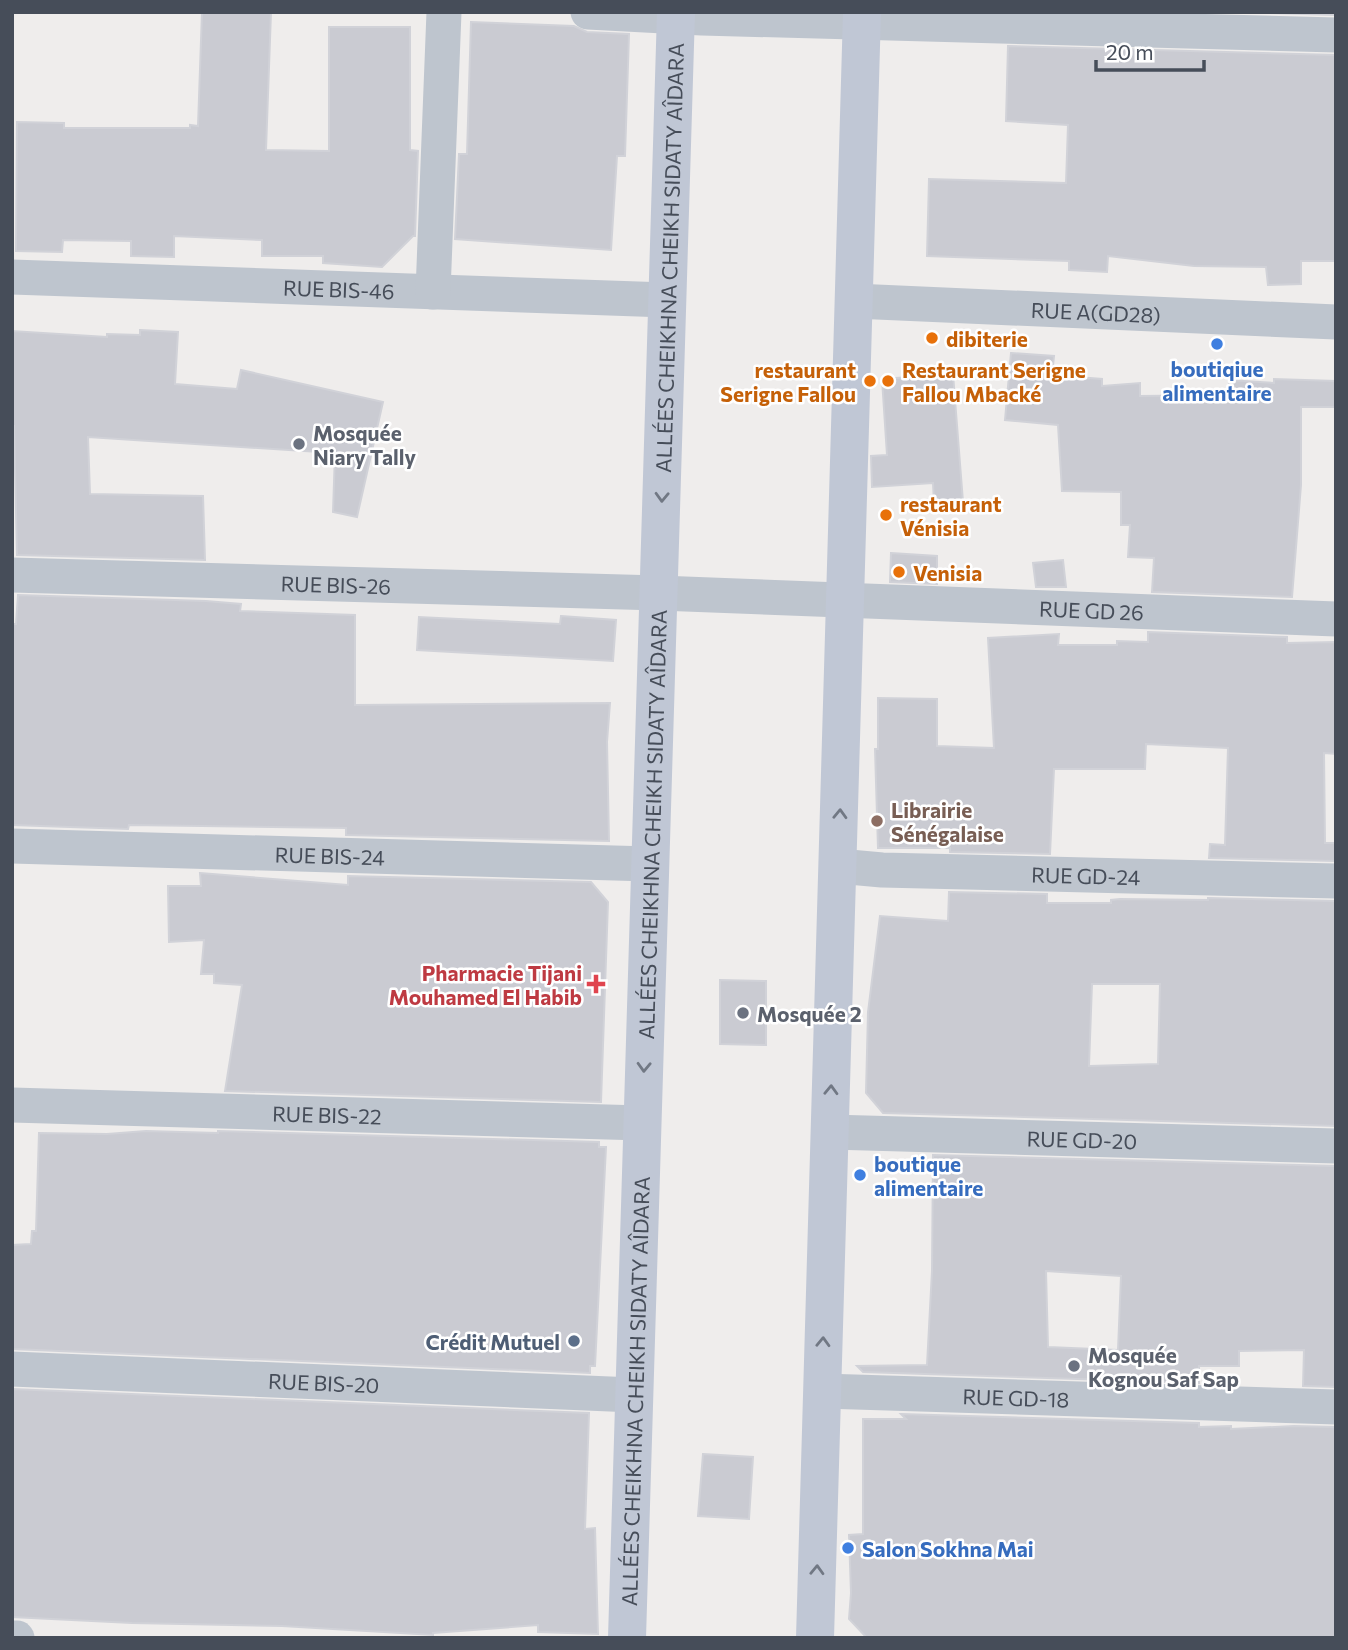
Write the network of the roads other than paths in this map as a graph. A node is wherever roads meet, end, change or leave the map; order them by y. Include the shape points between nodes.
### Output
1 (444, 12) edge
2 (588, 12) edge
3 (685, 16) edge
4 (855, 18) edge
5 (1336, 34) edge
6 (12, 277) edge
7 (433, 292) junction
8 (667, 300) junction
9 (853, 301) junction
10 (1336, 322) edge
11 (12, 575) edge
12 (676, 594) junction
13 (832, 601) junction
14 (1336, 619) edge
15 (12, 846) edge
16 (650, 864) junction
17 (838, 866) junction
18 (1336, 881) edge
19 (12, 1105) edge
20 (643, 1123) junction
21 (830, 1132) junction
22 (1336, 1146) edge
23 (12, 1370) edge
24 (822, 1391) junction
25 (634, 1395) junction
26 (1336, 1407) edge
27 (627, 1638) edge
28 (815, 1638) edge

1 - 7 street
2 - 3 street
3 - 4 street
3 - 8 main road, ALLÉES CHEIKHNA CHEIKH SIDATY AÎDARA
4 - 5 street
4 - 9 main road
6 - 7 street, RUE BIS-46
7 - 8 street, RUE BIS-46
8 -> 12 main road, ALLÉES CHEIKHNA CHEIKH SIDATY AÎDARA
9 - 10 street, RUE A(GD28)
9 - 13 main road
11 - 12 street, RUE BIS-26
12 - 13 street, RUE BIS-26
12 - 16 main road, ALLÉES CHEIKHNA CHEIKH SIDATY AÎDARA
13 - 14 street, RUE GD 26
17 -> 13 main road
15 - 16 street, RUE BIS-24
16 -> 20 main road, ALLÉES CHEIKHNA CHEIKH SIDATY AÎDARA
17 - 18 street, RUE GD-24
21 -> 17 main road
19 - 20 street, RUE BIS-22
20 - 25 main road, ALLÉES CHEIKHNA CHEIKH SIDATY AÎDARA
21 - 22 street, RUE GD-20
24 -> 21 main road
23 - 25 street, RUE BIS-20
24 - 26 street, RUE GD-18
28 -> 24 main road
25 - 27 main road, ALLÉES CHEIKHNA CHEIKH SIDATY AÎDARA

